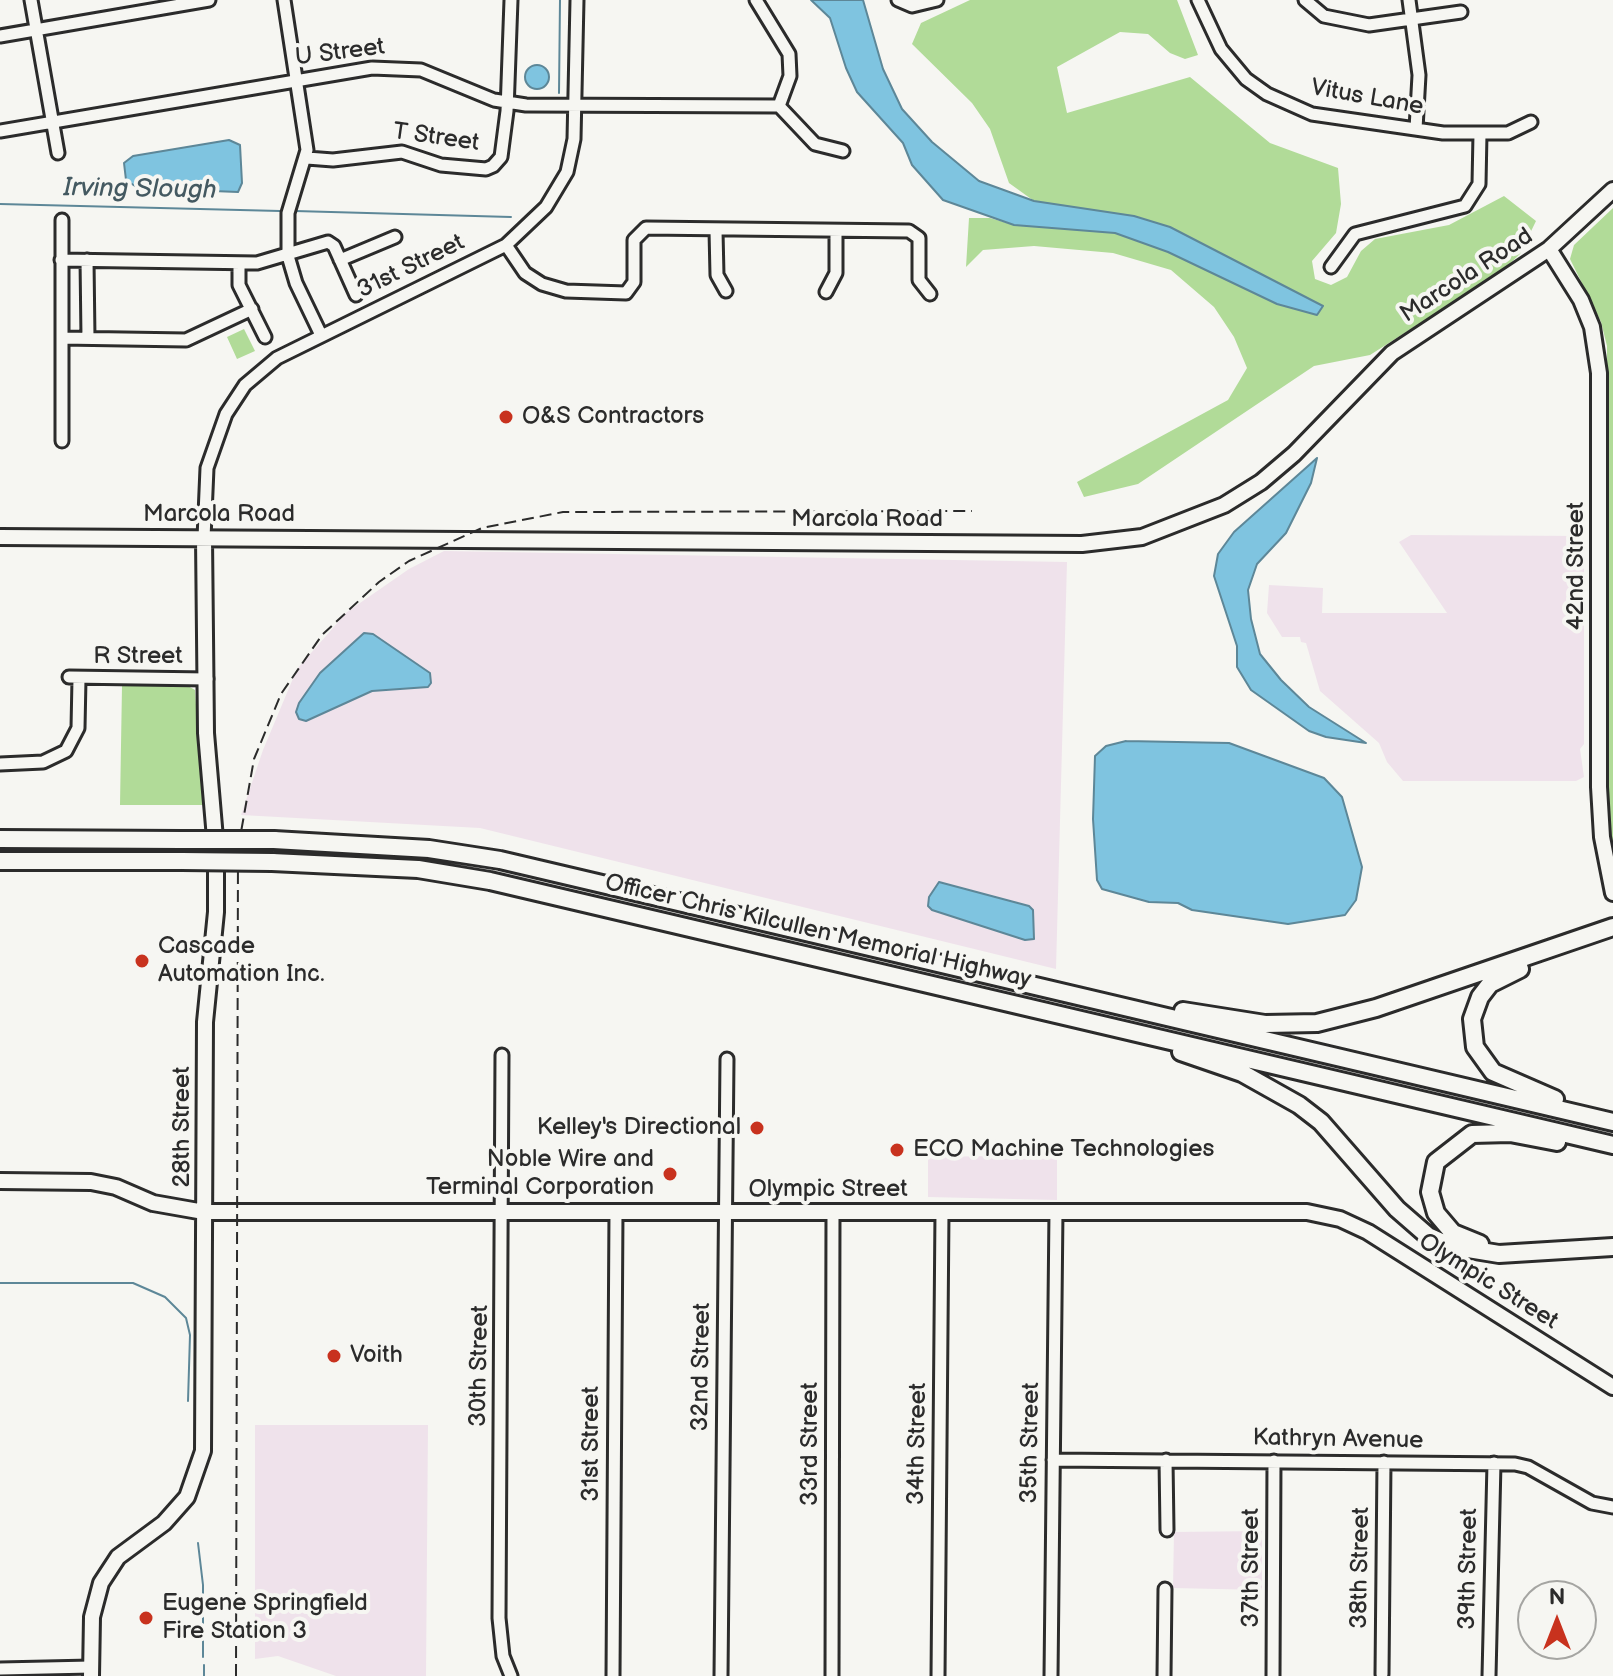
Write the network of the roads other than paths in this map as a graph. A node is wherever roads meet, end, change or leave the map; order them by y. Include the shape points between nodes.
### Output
1 (31, 0) edge
2 (209, 0) edge
3 (284, 0) edge
4 (511, 0) edge
5 (577, 0) edge
6 (756, 0) edge
7 (898, 0) edge
8 (937, 0) edge
9 (1198, 0) edge
10 (1305, 0) edge
11 (1409, 0) edge
12 (1461, 12) dead end
13 (1412, 19) junction
14 (36, 30) junction
15 (0, 36) edge
16 (297, 81) junction
17 (508, 102) junction
18 (779, 106) junction
19 (576, 107) junction
20 (53, 122) junction
21 (1531, 122) dead end
22 (1416, 129) junction
23 (0, 131) edge
24 (1480, 134) junction
25 (843, 151) dead end
26 (58, 153) dead end
27 (307, 158) junction
28 (1613, 190) edge
29 (62, 220) dead end
30 (716, 231) junction
31 (836, 231) junction
32 (395, 237) dead end
33 (506, 245) junction
34 (1549, 249) junction
35 (288, 256) junction
36 (61, 260) junction
37 (87, 260) junction
38 (340, 260) junction
39 (239, 263) junction
40 (1331, 267) dead end
41 (726, 291) dead end
42 (826, 292) dead end
43 (930, 294) dead end
44 (356, 295) dead end
45 (252, 309) junction
46 (321, 335) junction
47 (265, 337) dead end
48 (62, 338) junction
49 (88, 338) junction
50 (62, 441) dead end
51 (0, 537) edge
52 (204, 538) junction
53 (207, 679) junction
54 (0, 764) edge
55 (0, 839) edge
56 (0, 861) edge
57 (1613, 893) edge
58 (1613, 927) edge
59 (1613, 938) edge
60 (1052, 990) junction
61 (1078, 1018) junction
62 (502, 1055) dead end
63 (727, 1059) dead end
64 (1613, 1120) edge
65 (1613, 1145) edge
66 (1613, 1154) edge
67 (0, 1181) edge
68 (1056, 1211) junction
69 (204, 1212) junction
70 (502, 1212) junction
71 (616, 1212) junction
72 (726, 1212) junction
73 (833, 1212) junction
74 (942, 1212) junction
75 (1613, 1247) edge
76 (1525, 1250) junction
77 (1613, 1387) edge
78 (1053, 1460) junction
79 (1166, 1460) junction
80 (1274, 1461) junction
81 (1384, 1462) junction
82 (1494, 1463) junction
83 (1613, 1507) edge
84 (1167, 1530) dead end
85 (1165, 1589) dead end
86 (0, 1669) edge
87 (91, 1672) edge
88 (1382, 1674) dead end
89 (511, 1676) edge
90 (613, 1676) edge
91 (721, 1676) edge
92 (832, 1676) edge
93 (938, 1676) edge
94 (1051, 1676) edge
95 (1164, 1676) edge
96 (1273, 1676) edge
97 (1489, 1676) edge

1 - 14 street
2 - 14 street
3 - 16 street
4 - 17 street
5 - 19 street, 31st Street
6 - 18 street via 789,54 790,76
7 - 8 street via 912,6
9 - 22 street, Vitus Lane via 1230,62 1267,94 1312,114
10 - 13 street via 1324,16 1347,23
11 - 13 street
12 - 13 street
13 - 22 street via 1419,75
14 - 15 street
14 - 20 street
16 - 17 street, U Street via 372,68 413,69
16 - 20 street, U Street
16 - 27 street
17 - 19 street, U Street
17 - 27 street, T Street via 501,157 486,169 441,165 402,152
18 - 19 street, U Street
18 - 25 street via 815,144
19 - 33 street, 31st Street via 567,172 538,216
20 - 23 street, U Street
20 - 26 street
21 - 24 street, Vitus Lane via 1508,133
22 - 24 street, Vitus Lane
24 - 40 street via 1479,184 1465,206 1355,234
27 - 35 street via 288,213
28 - 34 main road, Marcola Road
29 - 36 street
30 - 31 street
30 - 33 street via 640,230 634,240 630,291 590,292 542,284 525,273
30 - 41 street via 717,275
31 - 42 street via 836,273
31 - 43 street via 915,233 920,243 919,280
32 - 38 street
33 - 46 street, 31st Street
34 - 52 main road, Marcola Road via 1392,353 1261,482 1224,505 1142,537 1082,544
34 - 57 main road, 42nd Street via 1592,327 1599,373 1599,787
35 - 38 street via 328,242
35 - 39 street
35 - 46 street
36 - 37 street
36 - 48 street
37 - 39 street
37 - 49 street
38 - 44 street
39 - 45 street via 239,285
45 - 47 street
45 - 49 street via 186,340
46 - 52 street, 31st Street via 277,358 245,385 226,414 207,468
48 - 49 street
48 - 50 street
51 - 52 main road, Marcola Road
52 - 53 main road, 28th Street
53 - 54 street, R Street via 74,678 78,728 66,751 43,762
53 - 69 main road, 28th Street via 216,912 205,1022
55 - 60 highway, Officer Chris Kilcullen Memorial Highway, bridge via 274,840 429,849 500,860
56 - 61 highway, Officer Chris Kilcullen Memorial Highway, bridge via 272,862 418,869 490,881
58 - 60 highway via 1317,1023 1265,1024
59 - 64 highway via 1506,974 1480,997 1471,1032 1493,1072
60 - 64 highway, Officer Chris Kilcullen Memorial Highway
61 - 65 highway, Officer Chris Kilcullen Memorial Highway
61 - 76 highway via 1242,1073 1277,1090 1321,1122 1397,1209 1428,1236 1478,1253
62 - 70 street, 30th Street
63 - 72 street, 32nd Street
66 - 76 highway via 1491,1131 1472,1134 1436,1162 1430,1192 1444,1225 1466,1240
67 - 69 main road, Olympic Street via 91,1182 153,1203
68 - 74 main road, Olympic Street
68 - 77 main road, Olympic Street via 1289,1211 1340,1219
68 - 78 street, 35th Street
69 - 70 main road, Olympic Street
69 - 87 main road, 28th Street via 204,1430 199,1468 176,1511 118,1557 101,1583 92,1617
70 - 71 main road, Olympic Street
70 - 89 street, 30th Street via 499,1618
71 - 72 main road, Olympic Street
71 - 90 street, 31st Street
72 - 73 main road, Olympic Street
72 - 91 street, 32nd Street
73 - 74 main road, Olympic Street
73 - 92 street, 33rd Street
74 - 93 street, 34th Street
75 - 76 highway
78 - 79 street, Kathryn Avenue
78 - 94 street, 35th Street
79 - 80 street, Kathryn Avenue
79 - 84 street
80 - 81 street, Kathryn Avenue
80 - 96 street, 37th Street
81 - 82 street, Kathryn Avenue
81 - 88 street, 38th Street
82 - 83 street, Kathryn Avenue via 1528,1467 1592,1503
82 - 97 street, 39th Street
85 - 95 street
86 - 87 street

